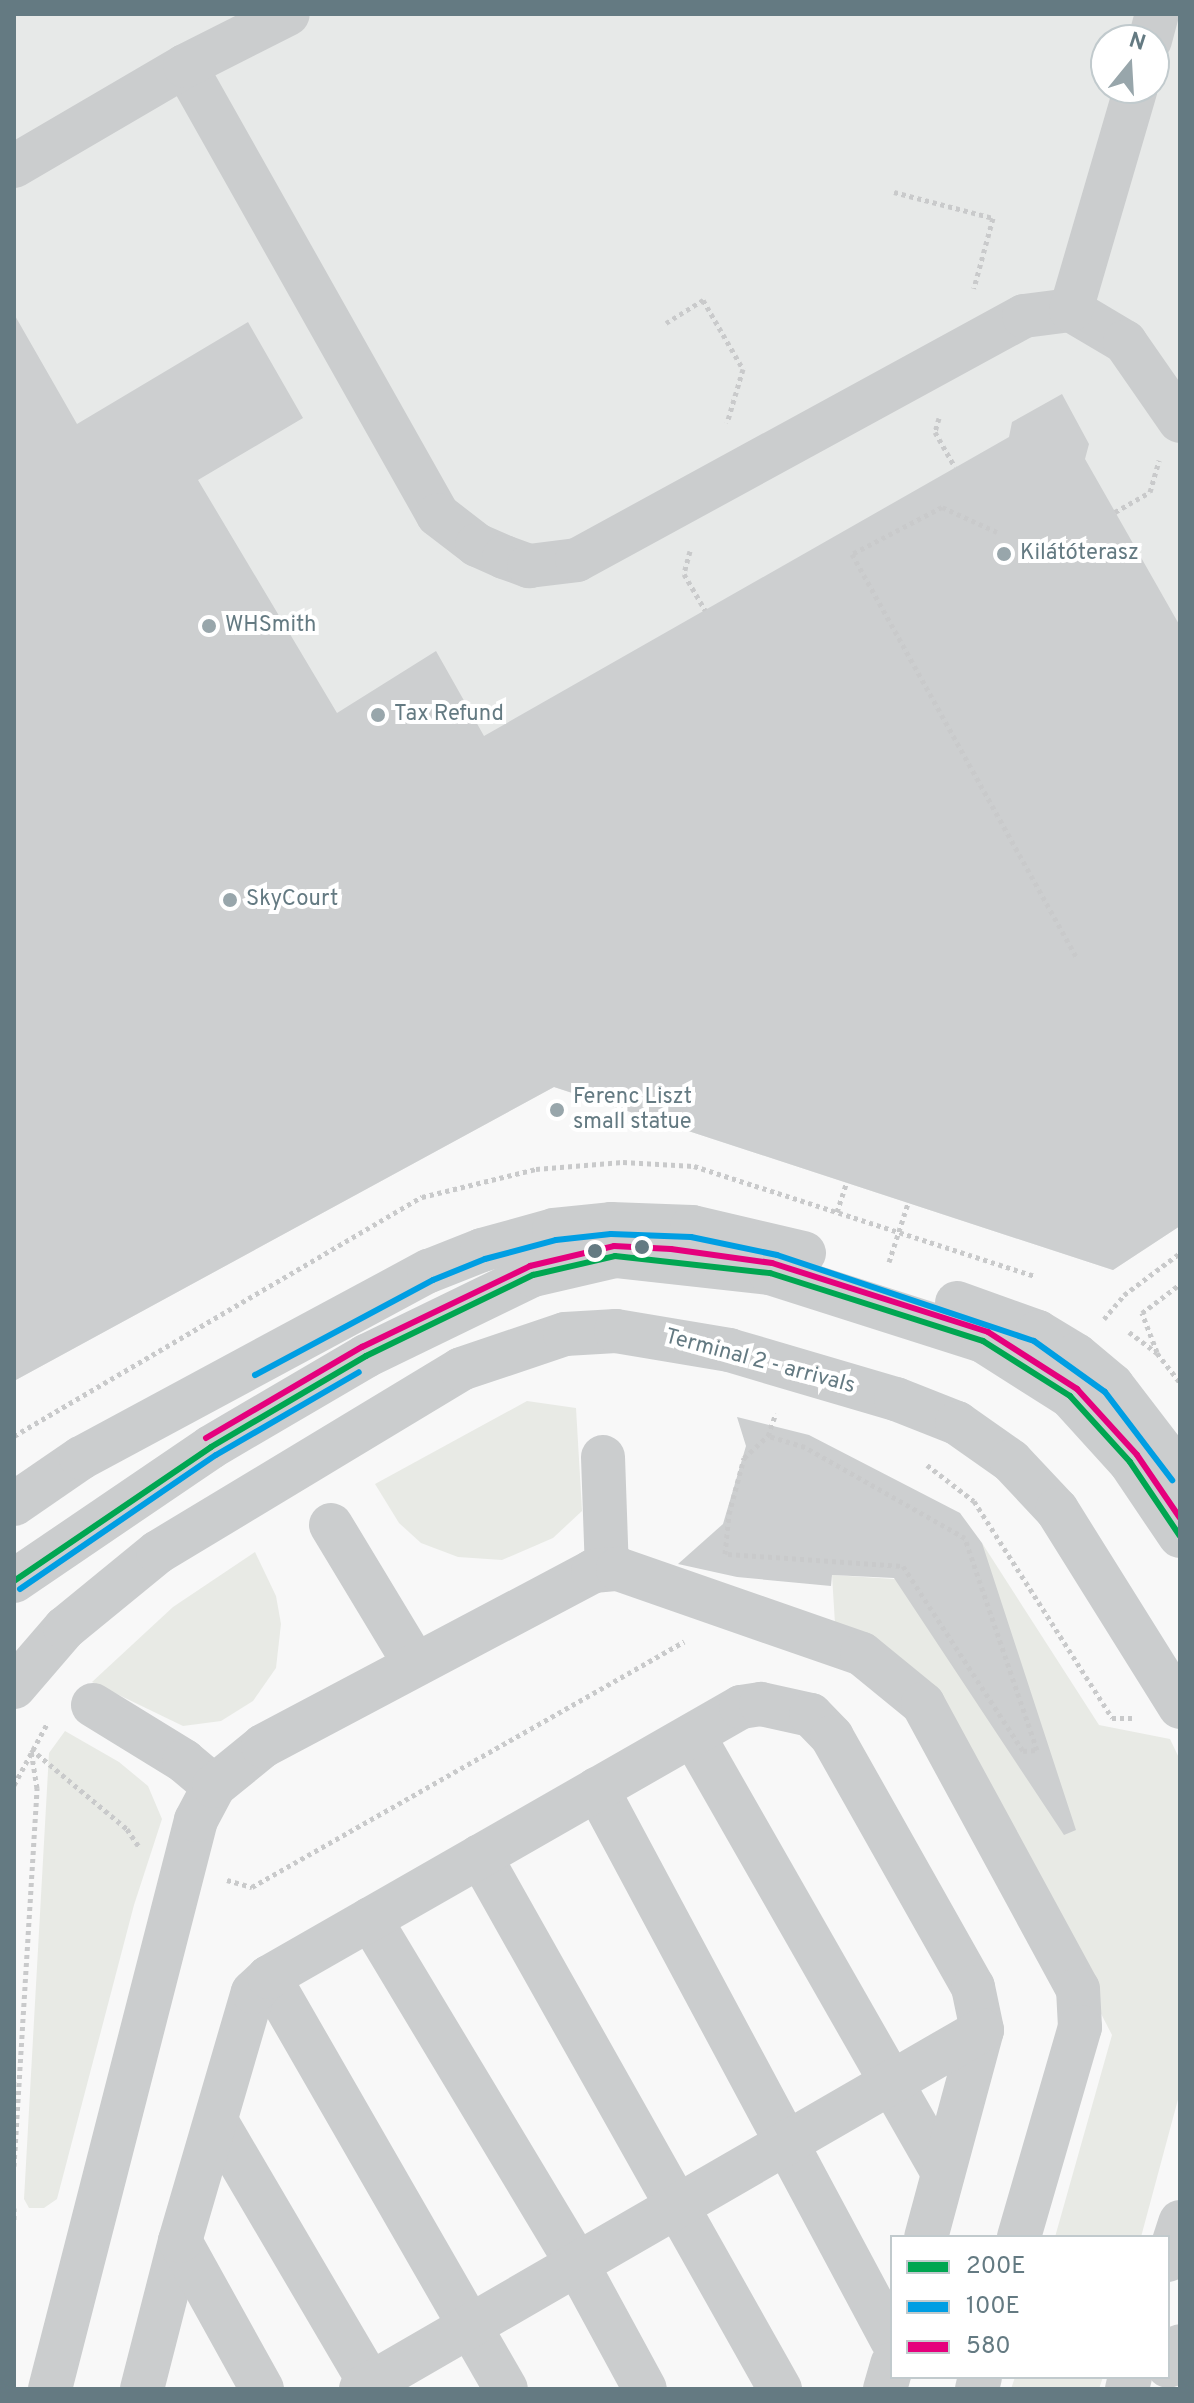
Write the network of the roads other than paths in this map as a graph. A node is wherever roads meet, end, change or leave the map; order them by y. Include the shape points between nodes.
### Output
1 (288, 14) edge
2 (185, 66) junction
3 (1131, 104) edge
4 (14, 166) edge
5 (1071, 310) junction
6 (1180, 421) edge
7 (603, 1457) dead end
8 (1180, 1474) edge
9 (14, 1504) edge
10 (331, 1525) dead end
11 (1180, 1536) edge
12 (607, 1569) junction
13 (14, 1581) edge
14 (415, 1664) junction
15 (14, 1687) edge
16 (74, 1709) road end
17 (1160, 1713) edge
18 (693, 1735) junction
19 (214, 1786) junction
20 (597, 1789) junction
21 (480, 1856) junction
22 (370, 1919) junction
23 (269, 1977) junction
24 (982, 2030) junction
25 (891, 2083) junction
26 (216, 2121) junction
27 (787, 2143) junction
28 (943, 2173) junction
29 (680, 2205) junction
30 (1180, 2222) edge
31 (927, 2235) edge
32 (1020, 2235) edge
33 (180, 2241) junction
34 (1170, 2254) edge
35 (577, 2264) junction
36 (469, 2324) junction
37 (890, 2336) edge
38 (368, 2387) edge
39 (50, 2389) edge
40 (142, 2389) edge
41 (262, 2389) edge
42 (506, 2389) edge
43 (645, 2389) edge
44 (780, 2389) edge

1 - 2 street
2 - 4 street
2 - 5 street via 438,515 477,545 529,566 577,560 1024,316
3 - 5 street
5 - 6 street via 1125,342
7 - 12 street
8 - 9 street via 1112,1385 1076,1355 1002,1317 780,1245 692,1227 611,1224 554,1230 429,1271 81,1458
10 - 14 street
11 - 13 street via 1130,1462 1070,1396 983,1341 770,1273 615,1256 533,1275 366,1356 211,1447
12 - 14 street via 593,1571
12 - 32 street via 862,1654 923,1704 1078,1989 1080,2027
14 - 19 street via 263,1746
15 - 17 street, Terminal 2 - arrivals via 65,1628 158,1552 461,1369 565,1334 616,1331 729,1350 896,1399 957,1423 1011,1461 1057,1510 1099,1570
16 - 19 street via 184,1761
18 - 20 street
18 - 24 street via 741,1707 761,1704 811,1715 832,1737 973,1987
18 - 25 street
19 - 39 street via 196,1820
20 - 21 street
20 - 27 street
21 - 22 street
21 - 29 street
22 - 23 street
22 - 35 street
23 - 26 street via 250,1999
23 - 36 street
24 - 25 street
24 - 28 street
25 - 27 street
25 - 28 street
26 - 33 street
26 - 38 street
27 - 29 street
27 - 37 street
28 - 31 street
29 - 35 street
29 - 44 street
30 - 34 street
33 - 40 street
33 - 41 street
35 - 36 street
35 - 43 street
36 - 38 street
36 - 42 street

